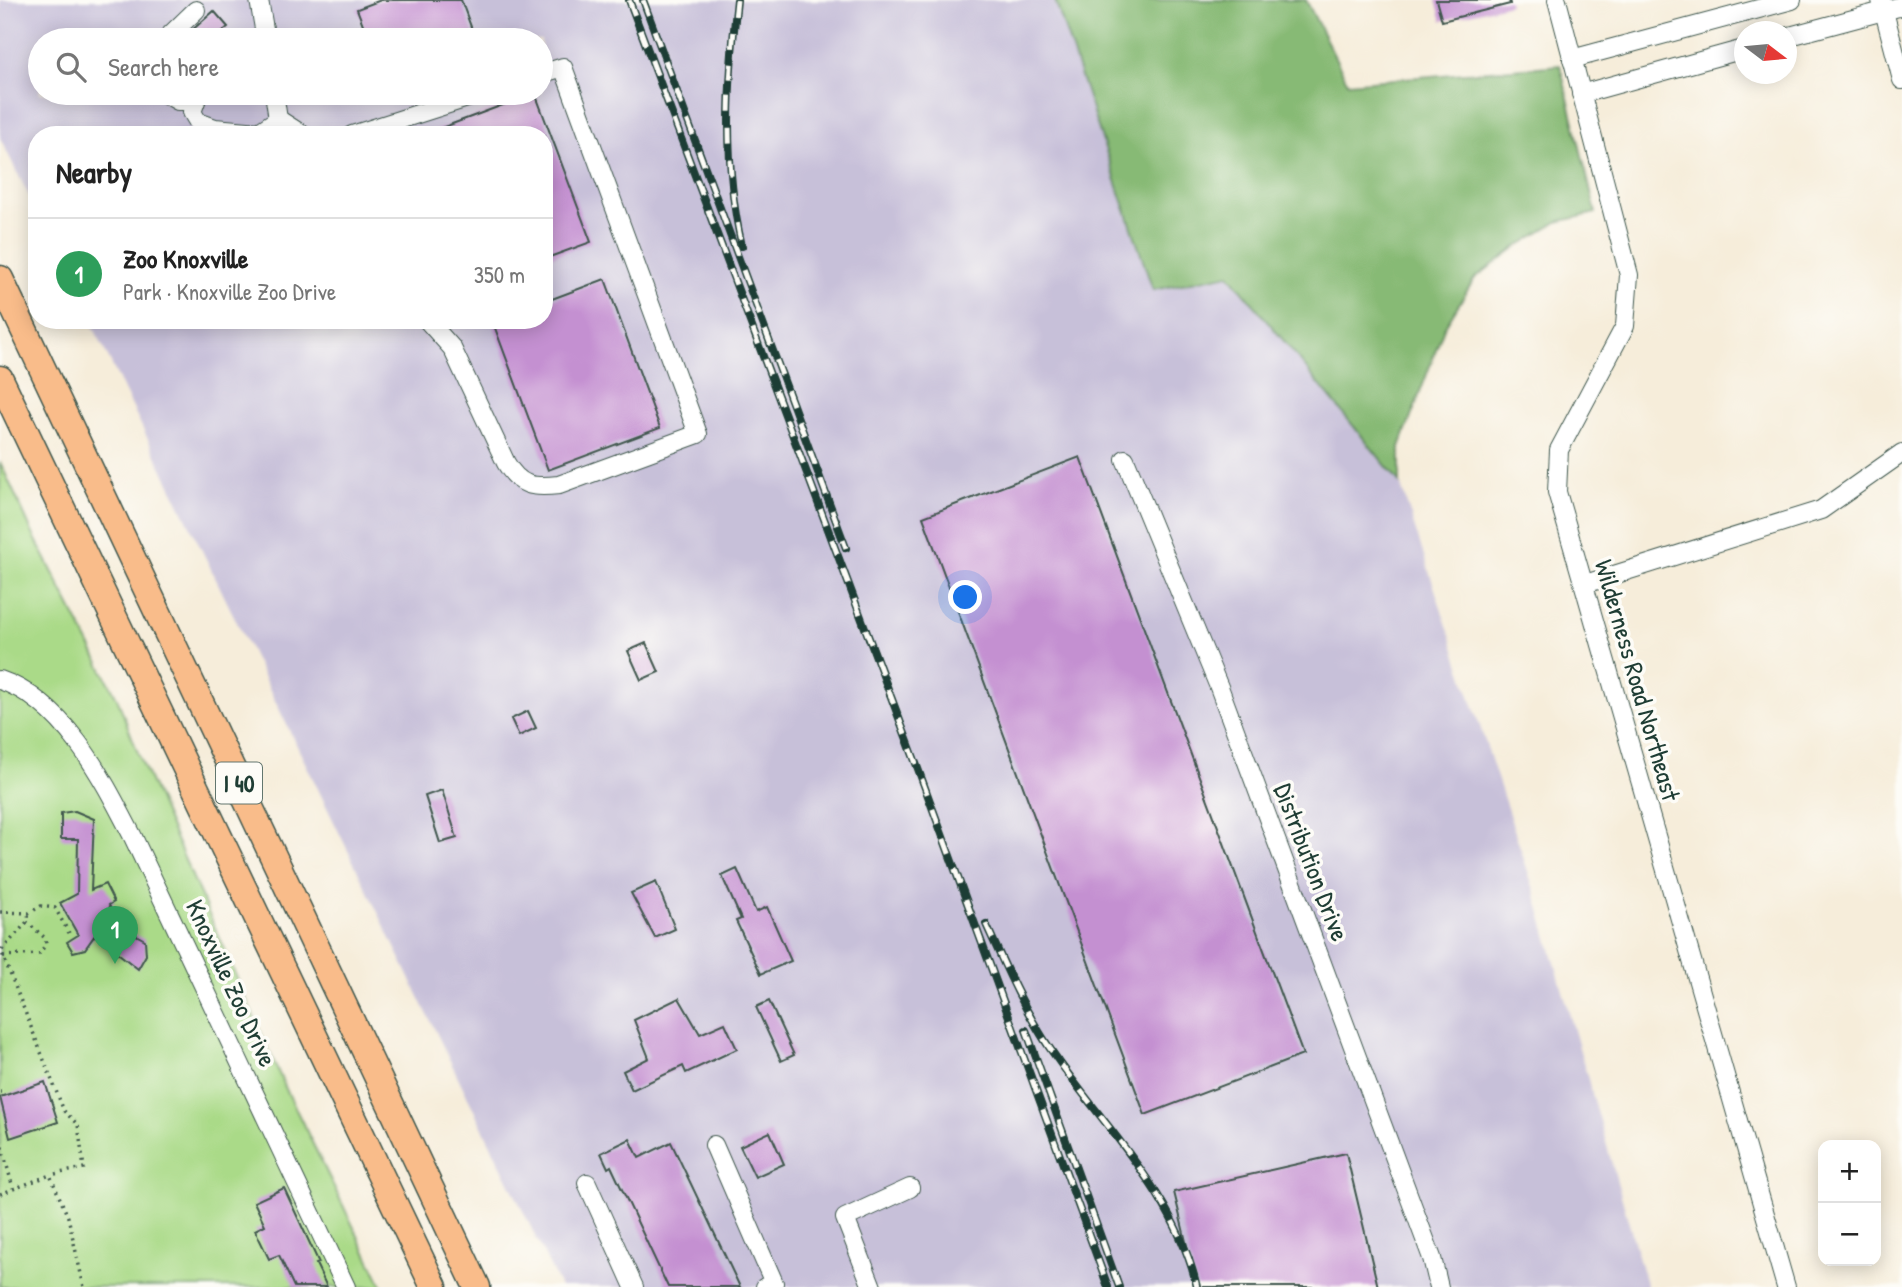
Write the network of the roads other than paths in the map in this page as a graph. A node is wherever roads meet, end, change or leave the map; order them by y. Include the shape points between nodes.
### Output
1 (259, 0) edge
2 (1557, 0) edge
3 (1791, 0) edge
4 (1883, 5) edge
5 (1902, 6) edge
6 (196, 10) dead end
7 (177, 28) edge
8 (260, 28) edge
9 (1797, 34) edge
10 (1734, 52) edge
11 (1572, 59) junction
12 (553, 70) edge
13 (1902, 80) edge
14 (1581, 94) junction
15 (194, 105) edge
16 (276, 105) edge
17 (446, 105) edge
18 (278, 119) junction
19 (206, 126) edge
20 (265, 126) edge
21 (289, 126) edge
22 (380, 126) edge
23 (0, 279) edge
24 (435, 329) edge
25 (0, 379) edge
26 (1902, 453) edge
27 (1125, 458) dead end
28 (1585, 584) junction
29 (0, 680) edge
30 (714, 1145) dead end
31 (587, 1183) dead end
32 (909, 1188) dead end
33 (346, 1287) edge
34 (434, 1287) edge
35 (477, 1287) edge
36 (634, 1287) edge
37 (765, 1287) edge
38 (872, 1287) edge
39 (1439, 1287) edge
40 (1786, 1287) edge

1 - 8 street
2 - 11 street, Wilderness Road Northeast
3 - 11 street
4 - 5 street
4 - 9 street
4 - 13 street
6 - 7 street
10 - 14 street
11 - 14 street, Wilderness Road Northeast
12 - 24 street via 562,67 698,434 559,485 540,487 515,478 453,348
14 - 28 street, Wilderness Road Northeast via 1629,275 1625,326 1559,450 1557,492
15 - 19 street via 192,112
16 - 18 street
17 - 22 street
18 - 20 street
18 - 21 street
23 - 35 highway, I 40
25 - 34 highway, I 40
26 - 28 street via 1821,510
27 - 39 street, Distribution Drive via 1219,687
28 - 40 street, Wilderness Road Northeast
29 - 33 street, Knoxville Zoo Drive via 23,688 99,770
30 - 37 street via 774,1283
31 - 36 street
32 - 38 street via 845,1218

